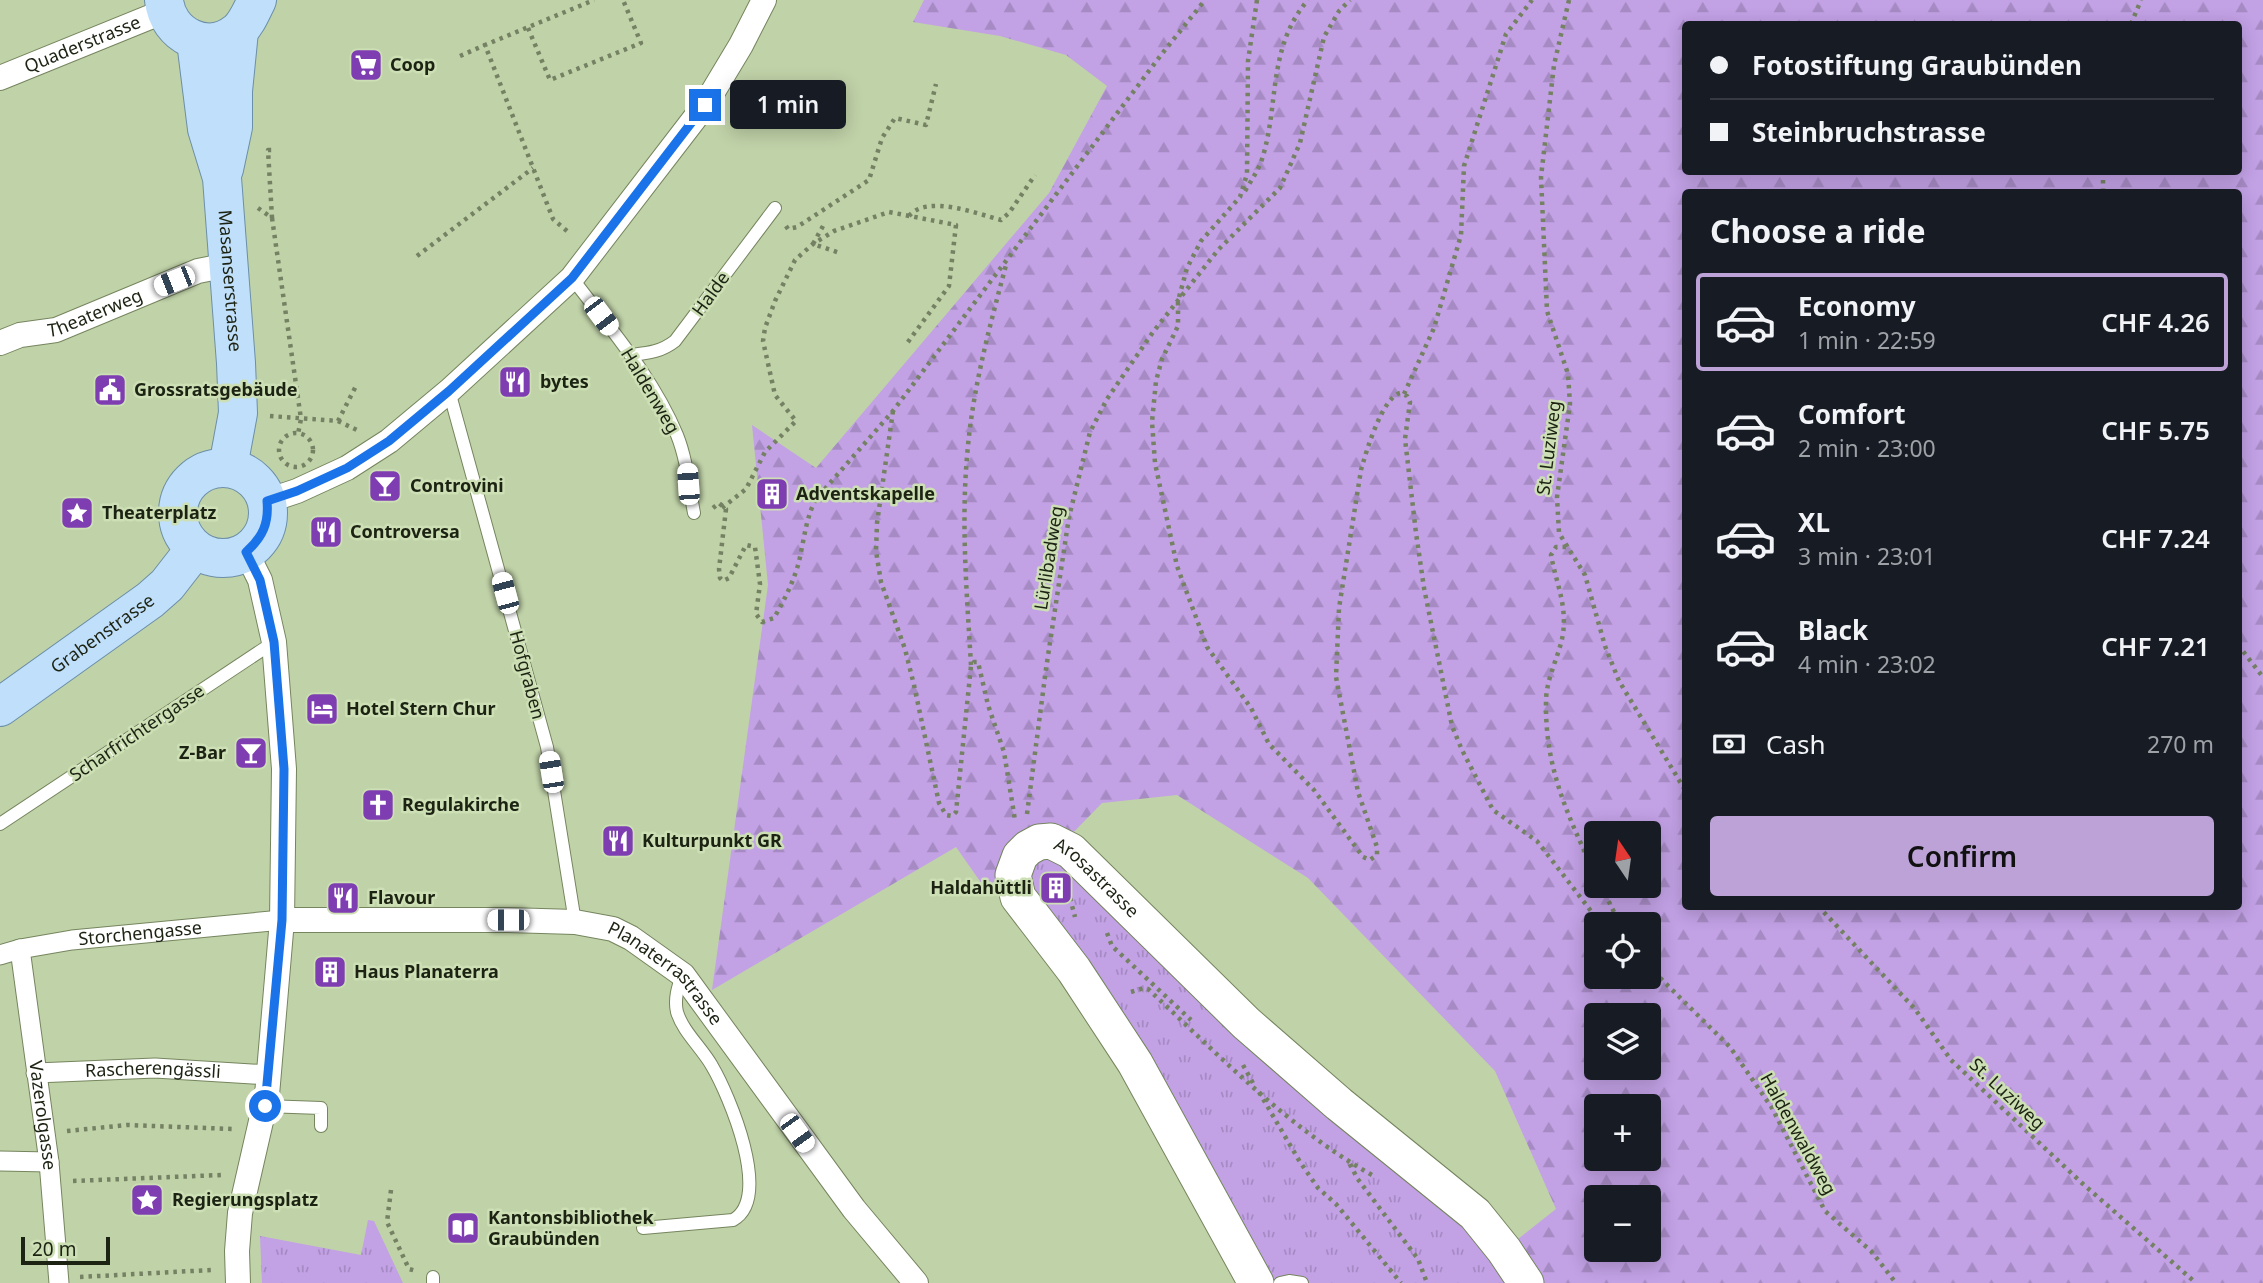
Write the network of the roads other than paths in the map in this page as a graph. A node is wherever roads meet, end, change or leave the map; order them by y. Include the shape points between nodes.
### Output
1 (764, 0) edge
2 (165, 6) edge
3 (248, 16) edge
4 (196, 41) junction
5 (0, 78) edge
6 (222, 178) junction
7 (775, 208) dead end
8 (228, 265) junction
9 (572, 278) junction
10 (0, 343) edge
11 (631, 355) junction
12 (449, 391) junction
13 (228, 467) junction
14 (267, 501) junction
15 (694, 513) road end
16 (195, 549) junction
17 (246, 552) junction
18 (274, 642) junction
19 (0, 706) edge
20 (0, 824) edge
21 (282, 920) junction
22 (575, 922) junction
23 (20, 949) junction
24 (0, 955) edge
25 (683, 975) junction
26 (36, 1073) junction
27 (269, 1076) junction
28 (262, 1118) junction
29 (321, 1126) dead end
30 (0, 1161) edge
31 (49, 1162) junction
32 (643, 1227) dead end
33 (230, 1276) edge
34 (59, 1281) edge
35 (916, 1283) edge
36 (1256, 1283) edge
37 (1279, 1283) edge
38 (1302, 1283) edge
39 (1526, 1283) edge

1 - 9 street via 705,105
2 - 4 main road via 173,26
2 - 5 street, Quaderstrasse
3 - 4 main road via 214,42
3 - 6 main road, Masanserstrasse via 233,80 233,127
4 - 6 main road, Masanserstrasse via 207,128
6 - 8 main road, Masanserstrasse
7 - 11 lane, Halde via 675,341 664,349
8 - 10 street, Theaterweg via 198,271 56,330 20,334
8 - 13 main road, Masanserstrasse via 238,413
9 - 11 lane, Haldenweg
9 - 12 street
11 - 15 lane, Haldenweg via 677,435
12 - 14 street via 389,441 347,468
12 - 22 lane, Hofgraben via 547,747
13 - 14 main road via 254,479
13 - 16 main road via 204,471 184,489 178,502 180,529
14 - 17 main road via 265,529
16 - 17 main road via 227,558
16 - 19 main road, Grabenstrasse via 150,600
17 - 18 street via 260,580
18 - 20 lane, Scharfrichtergasse
18 - 21 street via 284,769
21 - 22 street, Planaterrastrasse
21 - 23 street, Storchengasse
21 - 27 street
22 - 25 street, Planaterrastrasse via 613,929
23 - 24 street, Storchengasse
23 - 26 street, Vazerolgasse
25 - 32 lane via 677,992 678,1014 712,1064 737,1119 747,1163 748,1201 733,1220
25 - 35 street, Planaterrastrasse via 854,1209
26 - 27 street, Rascherengässli via 155,1068
26 - 31 street, Vazerolgasse
27 - 28 street
28 - 29 lane via 321,1108
28 - 33 street via 244,1188
30 - 31 street
31 - 34 street, Vazerolgasse
36 - 39 main road, Arosastrasse via 1135,1063 1074,970 1018,897 1013,875 1026,842 1051,841 1071,850 1230,1009 1475,1214
37 - 38 lane

